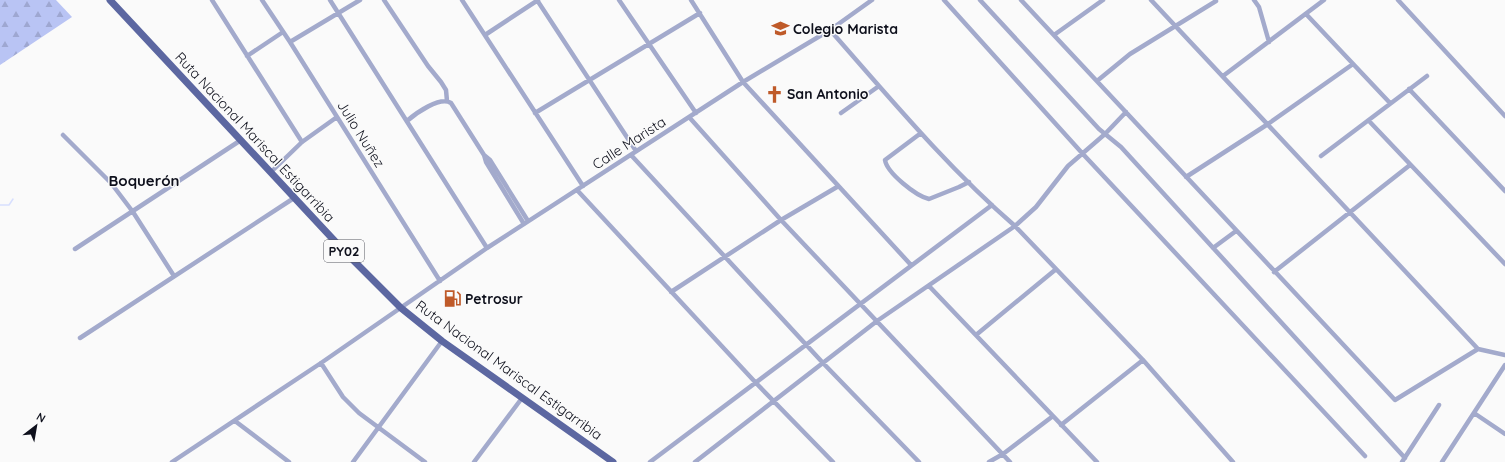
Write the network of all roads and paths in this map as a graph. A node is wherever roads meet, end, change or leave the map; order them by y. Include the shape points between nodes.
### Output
1 (110, 0) edge
2 (212, 0) edge
3 (262, 0) edge
4 (330, 0) edge
5 (360, 0) edge
6 (384, 0) edge
7 (462, 0) edge
8 (537, 0) edge
9 (619, 0) edge
10 (692, 0) edge
11 (872, 0) edge
12 (944, 0) edge
13 (980, 0) edge
14 (1021, 0) edge
15 (1103, 0) edge
16 (1151, 0) edge
17 (1254, 0) edge
18 (1323, 0) edge
19 (1398, 0) edge
20 (1216, 1) dead end
21 (700, 13) junction
22 (339, 14) junction
23 (1306, 14) junction
24 (1176, 26) junction
25 (830, 30) junction
26 (283, 32) junction
27 (485, 35) junction
28 (1054, 35) junction
29 (290, 42) junction
30 (1269, 42) junction
31 (648, 45) junction
32 (247, 56) junction
33 (1353, 64) junction
34 (1223, 76) junction
35 (1427, 76) dead end
36 (589, 81) junction
37 (1097, 81) junction
38 (743, 82) junction
39 (879, 86) junction
40 (1409, 89) junction
41 (447, 101) junction
42 (1390, 103) junction
43 (841, 112) dead end
44 (1126, 112) junction
45 (536, 113) junction
46 (696, 113) junction
47 (1505, 116) edge
48 (337, 117) junction
49 (689, 117) junction
50 (407, 121) junction
51 (1369, 121) junction
52 (1268, 124) junction
53 (921, 133) junction
54 (63, 134) dead end
55 (1105, 134) junction
56 (241, 140) junction
57 (302, 142) junction
58 (636, 151) junction
59 (1082, 153) junction
60 (484, 155) junction
61 (631, 155) junction
62 (1321, 156) dead end
63 (1410, 164) junction
64 (271, 172) junction
65 (1186, 177) junction
66 (969, 182) junction
67 (583, 186) junction
68 (837, 186) junction
69 (577, 190) junction
70 (1505, 191) edge
71 (294, 198) junction
72 (992, 205) junction
73 (133, 212) junction
74 (1350, 212) junction
75 (781, 220) junction
76 (528, 221) junction
77 (524, 224) junction
78 (1015, 226) junction
79 (1236, 231) junction
80 (487, 248) junction
81 (1213, 248) junction
82 (75, 249) dead end
83 (724, 256) junction
84 (1505, 264) edge
85 (911, 265) junction
86 (1055, 270) junction
87 (1274, 272) junction
88 (174, 276) junction
89 (440, 280) junction
90 (929, 286) junction
91 (671, 292) junction
92 (861, 303) junction
93 (401, 308) junction
94 (877, 321) junction
95 (976, 335) junction
96 (80, 338) dead end
97 (442, 341) junction
98 (806, 344) junction
99 (1478, 349) junction
100 (1505, 355) edge
101 (1143, 360) junction
102 (321, 363) junction
103 (823, 363) junction
104 (1505, 365) edge
105 (756, 383) junction
106 (522, 398) junction
107 (774, 400) junction
108 (1439, 405) dead end
109 (1474, 413) junction
110 (1053, 416) junction
111 (235, 421) junction
112 (1061, 425) junction
113 (378, 428) junction
114 (1505, 434) edge
115 (1003, 454) junction
116 (1365, 456) dead end
117 (1403, 460) edge
118 (172, 462) edge
119 (289, 462) edge
120 (353, 462) edge
121 (425, 462) edge
122 (474, 462) edge
123 (613, 462) edge
124 (650, 462) edge
125 (695, 462) edge
126 (833, 462) edge
127 (919, 462) edge
128 (989, 462) edge
129 (1010, 462) edge
130 (1097, 462) edge
131 (1233, 462) edge
132 (1442, 462) edge

1 - 56 main road, Ruta Nacional Mariscal Estigarribia / PY02
2 - 32 street
3 - 26 street, Julio Nuñez
4 - 22 street
5 - 22 street
6 - 41 street via 446,90
7 - 27 street
8 - 27 street
8 - 36 street
9 - 31 street
10 - 21 street
11 - 25 street, Calle Marista
12 - 59 street
13 - 55 street
14 - 28 street
15 - 28 street
16 - 24 street
17 - 30 street
18 - 23 street
19 - 47 street
20 - 24 street
21 - 31 street
21 - 38 street
22 - 29 street
22 - 50 street
23 - 30 street
23 - 33 street
24 - 34 street
24 - 37 street via 1130,54
25 - 38 street, Calle Marista
25 - 39 street
26 - 29 street, Julio Nuñez
26 - 32 street
27 - 45 street
28 - 37 street
29 - 48 street, Julio Nuñez
30 - 34 street
31 - 36 street
31 - 46 street
32 - 57 street
33 - 42 street
33 - 52 street
34 - 52 street
35 - 40 street
36 - 45 street
36 - 58 street
37 - 44 street
38 - 46 street, Calle Marista
38 - 68 street
39 - 43 street
39 - 53 street
40 - 42 street
40 - 70 street
41 - 50 street via 439,101
41 - 60 street via 452,103
42 - 51 street
44 - 55 street
44 - 65 street
45 - 67 street
46 - 49 street, Calle Marista
48 - 57 street
48 - 89 street, Julio Nuñez
49 - 58 street, Calle Marista
49 - 75 street
50 - 80 street
51 - 62 street
51 - 63 street
52 - 65 street
52 - 74 street
53 - 66 street
53 - 66 street via 885,160 892,173 917,194 929,199
54 - 73 street via 111,183
55 - 59 street
55 - 81 street via 1121,147
56 - 64 main road, Ruta Nacional Mariscal Estigarribia / PY02
56 - 73 street
57 - 64 street
58 - 61 street, Calle Marista
59 - 78 street via 1068,166 1036,207
59 - 116 street
60 - 76 street via 490,160
60 - 77 street
61 - 67 street, Calle Marista
61 - 83 street
63 - 74 street
63 - 84 street
64 - 71 main road, Ruta Nacional Mariscal Estigarribia / PY02
65 - 79 street
66 - 72 street
67 - 69 street, Calle Marista
68 - 75 street
68 - 85 street
69 - 76 street, Calle Marista
69 - 91 street
71 - 88 street
71 - 93 main road, Ruta Nacional Mariscal Estigarribia / PY02
72 - 78 street
72 - 85 street
73 - 82 street
73 - 88 street
74 - 87 street
74 - 99 street
75 - 83 street
75 - 92 street
76 - 77 street, Calle Marista
77 - 80 street, Calle Marista
78 - 86 street
78 - 90 street
79 - 81 street
79 - 87 street
80 - 89 street, Calle Marista
81 - 117 street
83 - 91 street
83 - 98 street
85 - 92 street
86 - 95 street
86 - 101 street
87 - 99 street via 1395,400
88 - 96 street
89 - 93 street, Calle Marista
90 - 94 street
90 - 95 street
91 - 105 street
92 - 94 street
92 - 98 street
93 - 97 main road, Ruta Nacional Mariscal Estigarribia / PY02
93 - 102 street, Calle Marista
94 - 103 street
94 - 115 street
95 - 110 street
97 - 106 main road, Ruta Nacional Mariscal Estigarribia / PY02
97 - 113 street
98 - 103 street
98 - 105 street
99 - 100 street
101 - 112 street
101 - 131 street
102 - 111 street, Calle Marista
102 - 113 street via 343,398
103 - 107 street
103 - 127 street
104 - 109 street
105 - 107 street
105 - 124 street
106 - 122 street
106 - 123 main road, Ruta Nacional Mariscal Estigarribia / PY02
107 - 125 street
107 - 126 street
108 - 117 street
109 - 114 street
109 - 132 street
110 - 112 street
110 - 115 street
111 - 118 street, Calle Marista
111 - 119 street
112 - 130 street
113 - 120 street
113 - 121 street
115 - 128 street
115 - 129 street

